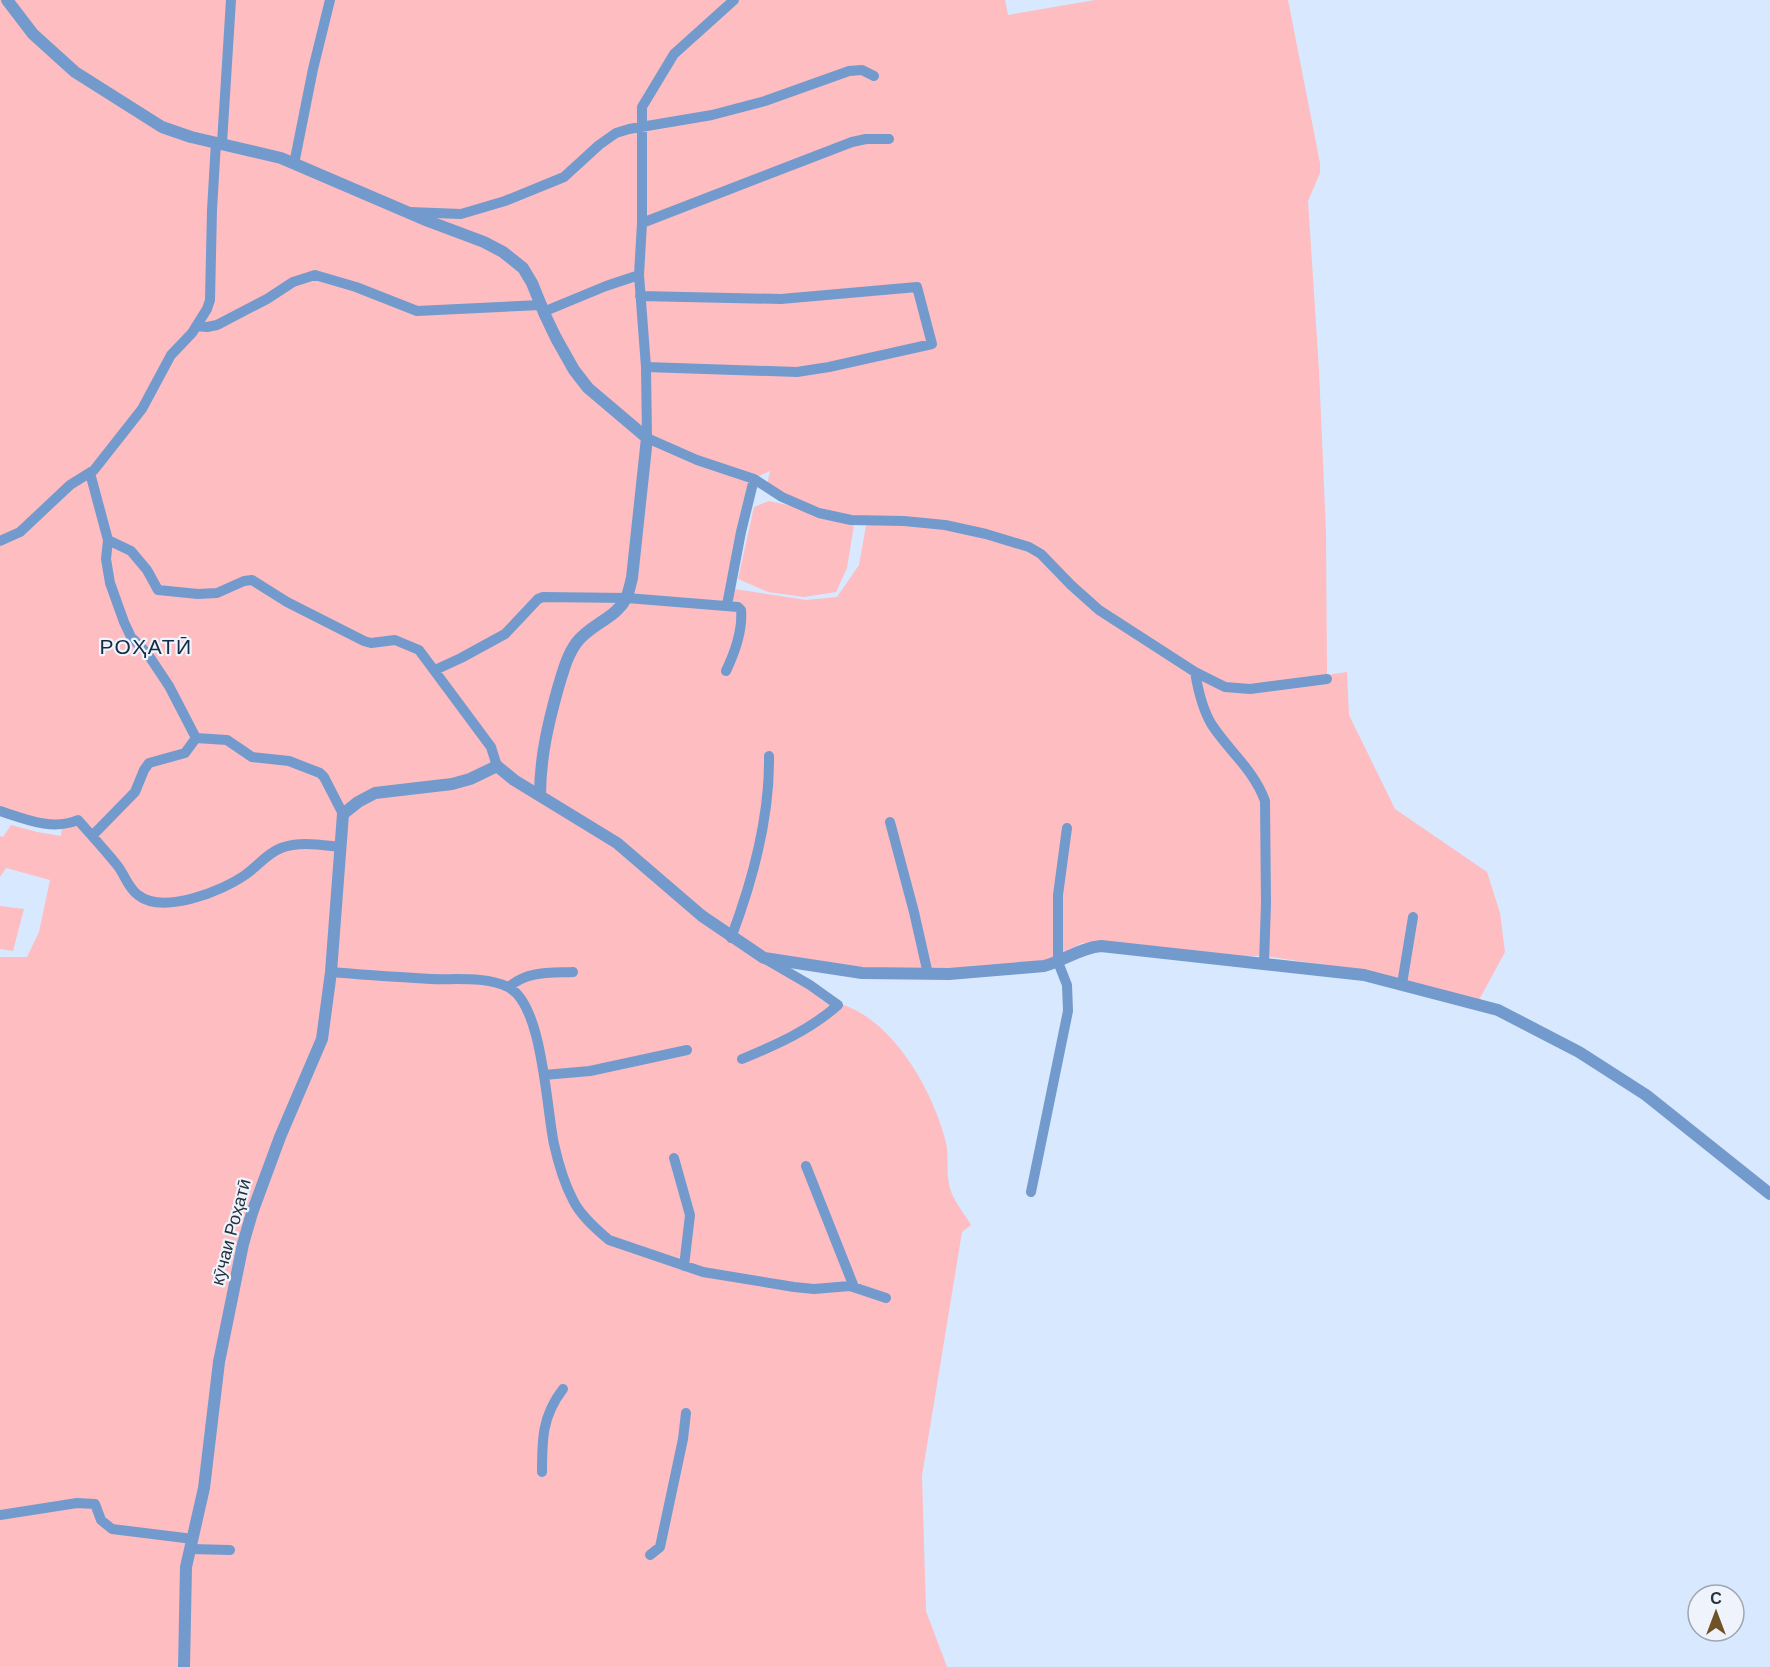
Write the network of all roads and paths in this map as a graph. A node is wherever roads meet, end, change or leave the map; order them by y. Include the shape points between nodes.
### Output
1 (7, 0) edge
2 (231, 0) edge
3 (330, 0) edge
4 (734, 0) edge
5 (874, 76) dead end
6 (642, 126) junction
7 (889, 139) dead end
8 (219, 142) junction
9 (294, 164) junction
10 (407, 212) junction
11 (642, 223) junction
12 (639, 275) junction
13 (640, 296) junction
14 (542, 308) junction
15 (196, 326) junction
16 (646, 367) junction
17 (647, 438) junction
18 (90, 473) junction
19 (754, 479) junction
20 (108, 540) junction
21 (0, 541) edge
22 (627, 597) junction
23 (727, 605) junction
24 (435, 670) junction
25 (726, 670) dead end
26 (1195, 672) junction
27 (1327, 679) dead end
28 (196, 738) junction
29 (769, 756) dead end
30 (497, 766) junction
31 (540, 796) junction
32 (0, 811) edge
33 (343, 814) junction
34 (890, 822) dead end
35 (1068, 828) dead end
36 (92, 836) junction
37 (340, 847) junction
38 (1413, 917) dead end
39 (731, 938) junction
40 (764, 958) junction
41 (1058, 962) junction
42 (1264, 964) junction
43 (332, 972) junction
44 (573, 972) dead end
45 (928, 974) junction
46 (1402, 984) junction
47 (509, 987) junction
48 (687, 1050) dead end
49 (742, 1059) dead end
50 (544, 1075) junction
51 (674, 1158) dead end
52 (806, 1166) dead end
53 (1031, 1192) dead end
54 (1770, 1194) edge
55 (684, 1266) junction
56 (854, 1287) junction
57 (886, 1298) dead end
58 (563, 1389) dead end
59 (686, 1413) dead end
60 (542, 1473) dead end
61 (0, 1515) edge
62 (192, 1544) junction
63 (230, 1551) dead end
64 (650, 1555) dead end
65 (184, 1667) edge

1 - 8 street via 33,34 75,72 162,127
2 - 8 street
3 - 9 street
4 - 6 street via 682,45 667,64 642,107
5 - 6 street via 862,70 849,71 765,101 712,115
6 - 10 street via 616,133 564,177 505,201 461,214
6 - 11 street
7 - 11 street via 852,142
8 - 9 street
8 - 15 street via 212,210 210,300
9 - 10 street
10 - 14 street via 503,252 523,268
11 - 12 street
12 - 13 street
12 - 14 street
13 - 16 street
13 - 16 street via 781,299 917,286 932,344 797,372
14 - 15 street via 417,311 315,275 293,282 217,325
14 - 17 street via 574,370 588,388
15 - 18 street via 172,352 142,409
16 - 17 street
17 - 19 street
17 - 22 street
18 - 20 street
18 - 21 street via 70,485 20,532
19 - 23 street
19 - 26 street via 803,507 839,519 945,525 1036,550 1099,610
20 - 24 street via 131,551 158,590 217,593 252,580 364,641 395,640 409,645 425,656
20 - 28 street via 110,583 131,637 169,686
22 - 23 street
22 - 24 street via 543,597 505,634
22 - 31 street via 578,641 568,659 544,743
23 - 25 street via 740,608 742,621
24 - 30 street via 491,747
26 - 27 street via 1235,689
26 - 42 street via 1211,723 1252,774 1265,801
28 - 33 street via 226,740 252,757 289,760 320,773
28 - 36 street via 185,753 149,763 135,792
29 - 39 street via 756,863
30 - 31 street
30 - 33 street via 452,784 375,793
31 - 39 street via 617,843
32 - 36 street via 52,825 78,820
33 - 37 street, кӯчаи Роҳатӣ
34 - 45 street
35 - 41 street via 1058,895
36 - 37 street via 118,866 132,890 155,901 178,902 229,885 266,856 288,846
37 - 43 street, кӯчаи Роҳатӣ
38 - 46 street
39 - 40 street
40 - 45 street via 861,973
40 - 49 street via 838,1005 812,1025
41 - 42 street via 1077,951 1101,946
41 - 45 street
41 - 53 street via 1066,985 1068,1011
42 - 46 street via 1364,975
43 - 47 street via 477,980
43 - 62 street, кӯчаи Роҳатӣ via 322,1040 266,1172 243,1244 219,1362 204,1488
44 - 47 street via 528,975
46 - 54 street via 1498,1010 1580,1052 1646,1095
47 - 50 street via 528,1009
48 - 50 street via 590,1071
50 - 55 street via 554,1144 574,1203 609,1240
51 - 55 street via 690,1215
52 - 56 street
55 - 56 street via 794,1287
56 - 57 street
58 - 60 street via 547,1415
59 - 64 street via 660,1547
61 - 62 street via 77,1503 95,1504 102,1520 112,1529
62 - 63 street
62 - 65 street, кӯчаи Роҳатӣ via 185,1584

